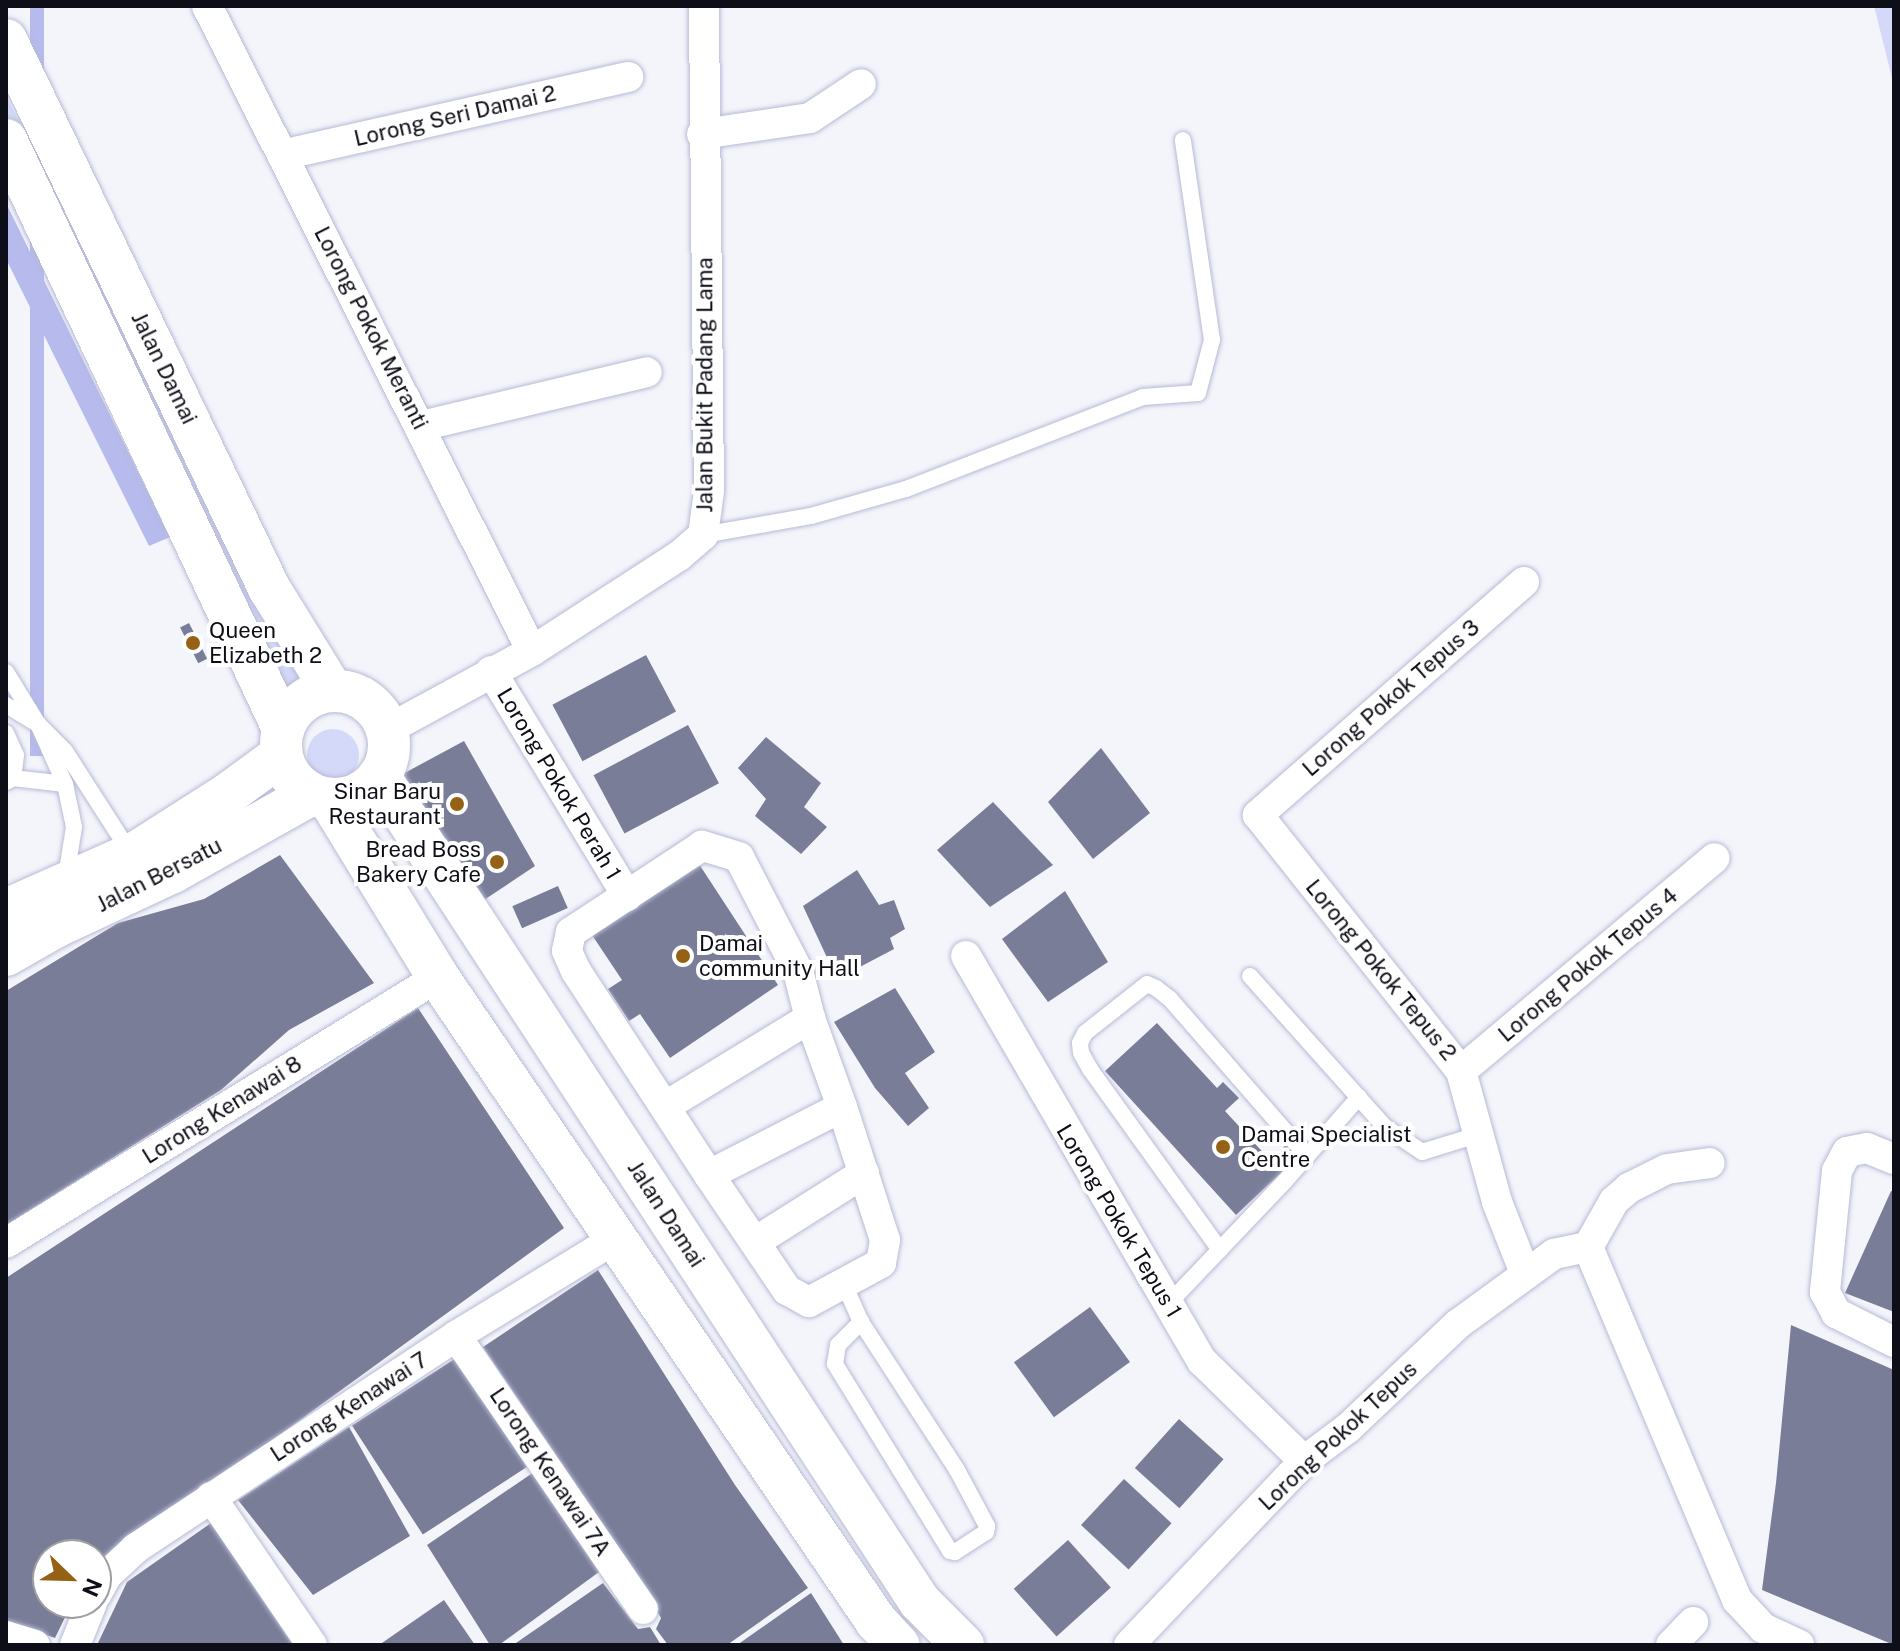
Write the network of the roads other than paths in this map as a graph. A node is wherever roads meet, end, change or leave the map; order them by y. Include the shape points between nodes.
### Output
1 (207, 6) edge
2 (704, 6) edge
3 (6, 40) edge
4 (628, 77) dead end
5 (861, 84) dead end
6 (702, 134) junction
7 (6, 140) edge
8 (1183, 140) dead end
9 (282, 155) junction
10 (647, 372) dead end
11 (421, 426) junction
12 (703, 535) junction
13 (1524, 582) dead end
14 (532, 651) junction
15 (491, 671) junction
16 (6, 672) edge
17 (332, 690) junction
18 (6, 705) edge
19 (38, 724) junction
20 (387, 730) junction
21 (6, 733) edge
22 (282, 741) junction
23 (379, 776) junction
24 (10, 780) edge
25 (65, 784) junction
26 (320, 796) junction
27 (1258, 815) joint
28 (137, 852) junction
29 (1715, 858) dead end
30 (65, 883) junction
31 (627, 896) junction
32 (6, 910) edge
33 (6, 955) edge
34 (966, 956) dead end
35 (1250, 976) dead end
36 (438, 977) junction
37 (810, 1018) junction
38 (1461, 1071) junction
39 (1359, 1097) junction
40 (666, 1106) junction
41 (842, 1107) junction
42 (1477, 1135) junction
43 (1307, 1156) junction
44 (1894, 1159) edge
45 (1710, 1163) dead end
46 (864, 1173) junction
47 (709, 1175) junction
48 (618, 1237) junction
49 (755, 1242) junction
50 (6, 1243) edge
51 (1588, 1247) junction
52 (1220, 1250) junction
53 (1525, 1273) junction
54 (844, 1284) junction
55 (1169, 1303) junction
56 (861, 1322) junction
57 (456, 1336) junction
58 (1894, 1342) edge
59 (1304, 1461) junction
60 (211, 1497) junction
61 (112, 1570) edge
62 (643, 1609) dead end
63 (86, 1619) edge
64 (1693, 1622) dead end
65 (6, 1636) edge
66 (35, 1645) edge
67 (75, 1645) edge
68 (312, 1645) edge
69 (898, 1645) edge
70 (963, 1645) edge
71 (1129, 1645) edge
72 (1671, 1645) edge
73 (1799, 1645) edge

1 - 9 street, Lorong Pokok Meranti
2 - 6 street, Jalan Bukit Padang Lama
3 - 17 main road, Jalan Damai via 269,588
4 - 9 street, Lorong Seri Damai 2
5 - 6 street via 810,118
6 - 12 street, Jalan Bukit Padang Lama via 709,491
7 - 22 main road, Jalan Damai
8 - 12 lane via 1212,340 1198,393 1143,397 906,489 811,516
9 - 11 street, Lorong Pokok Meranti
10 - 11 street
11 - 14 street, Lorong Pokok Meranti
12 - 14 street, Jalan Bukit Padang Lama
13 - 27 street, Lorong Pokok Tepus 3
14 - 15 street, Jalan Bukit Padang Lama
15 - 20 street, Jalan Bukit Padang Lama
15 - 31 street, Lorong Pokok Perah 1
16 - 19 lane
17 - 20 main road via 367,701
17 - 22 main road via 302,701
18 - 19 lane
19 - 25 lane
19 - 28 lane via 65,751 124,843
20 - 23 main road via 389,746
21 - 24 lane via 16,755
22 - 26 main road via 292,778
22 - 28 main road, Jalan Bersatu via 228,794
23 - 26 main road via 357,794
23 - 70 main road, Jalan Damai via 920,1602
24 - 25 lane
25 - 30 lane via 74,827
26 - 33 main road, Jalan Bersatu
26 - 36 main road
27 - 38 street, Lorong Pokok Tepus 2
28 - 30 main road, Jalan Bersatu
29 - 38 street, Lorong Pokok Tepus 4
30 - 32 main road, Jalan Bersatu
31 - 37 street via 702,846 739,857 798,971
31 - 40 street via 571,932 567,951
34 - 55 street, Lorong Pokok Tepus 1
35 - 39 lane
36 - 48 main road
36 - 50 street, Lorong Kenawai 8
37 - 40 street
37 - 41 street
38 - 42 street, Lorong Pokok Tepus 2
39 - 42 lane via 1385,1127 1422,1152
39 - 43 lane
40 - 47 street
41 - 46 street
41 - 47 street
42 - 53 street, Lorong Pokok Tepus 2
43 - 52 lane
43 - 52 lane via 1156,988 1147,984 1085,1033 1081,1053 1090,1069
44 - 58 street via 1867,1148 1847,1152 1837,1171 1825,1292 1836,1313
45 - 51 street via 1667,1169 1629,1188 1614,1201
46 - 49 street
46 - 54 street via 885,1240 883,1252 881,1263
47 - 49 street
48 - 57 street, Lorong Kenawai 7
48 - 69 main road via 876,1621
49 - 54 street via 787,1290 809,1302
51 - 53 street, Lorong Pokok Tepus via 1554,1254
51 - 73 street via 1737,1600 1763,1628
52 - 55 lane
53 - 59 street, Lorong Pokok Tepus via 1458,1324 1348,1428
54 - 56 lane
55 - 59 street, Lorong Pokok Tepus 1 via 1202,1361
56 - 56 lane via 987,1526 986,1532 955,1552 835,1364 838,1345
57 - 60 street, Lorong Kenawai 7
57 - 62 street, Lorong Kenawai 7A
59 - 71 street, Lorong Pokok Tepus
60 - 61 street, Lorong Kenawai 7
60 - 68 street
63 - 67 street
64 - 72 street
65 - 66 street

